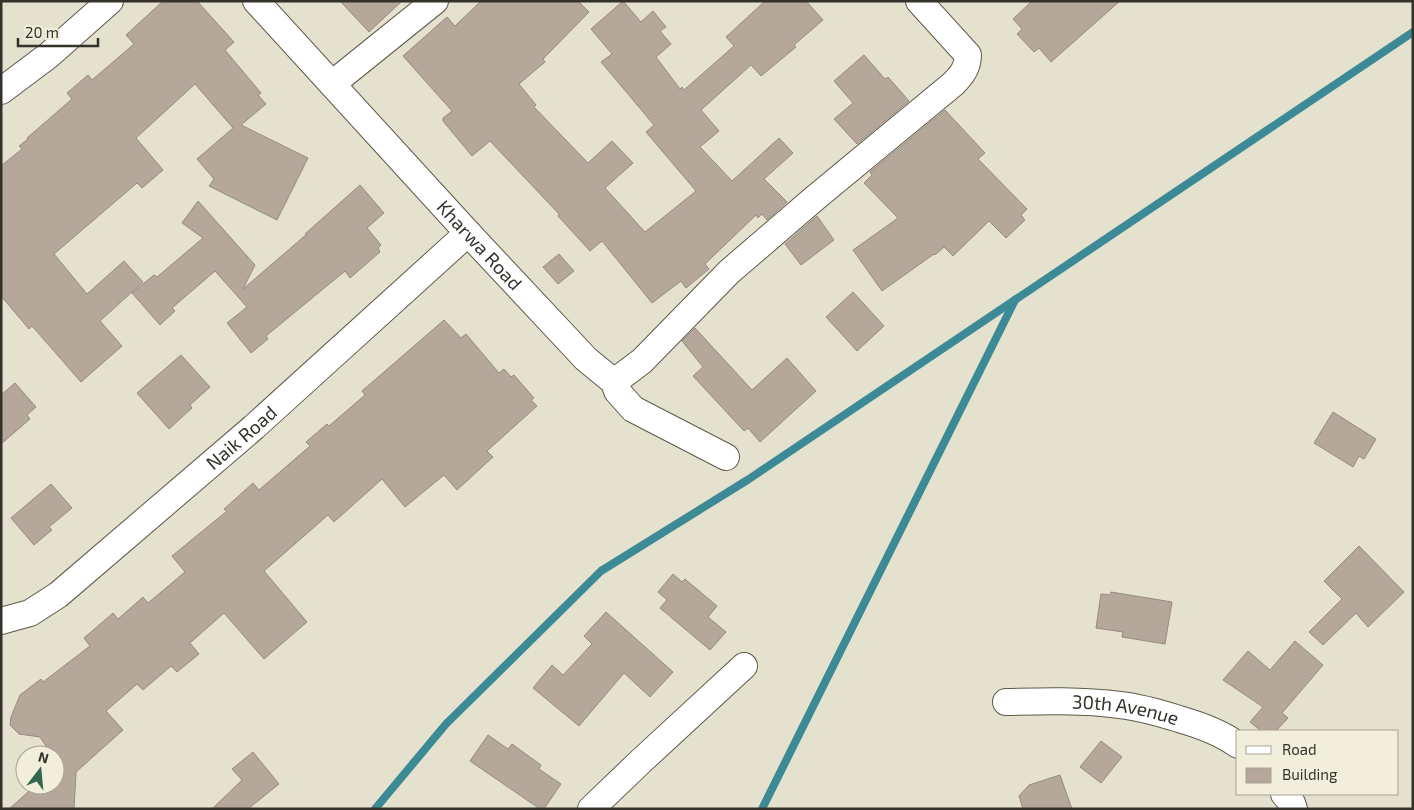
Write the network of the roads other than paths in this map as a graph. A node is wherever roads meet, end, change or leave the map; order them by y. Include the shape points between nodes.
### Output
1 (110, 1) edge
2 (256, 1) edge
3 (436, 1) edge
4 (919, 1) edge
5 (332, 84) junction
6 (1, 91) edge
7 (468, 233) junction
8 (614, 382) junction
9 (726, 457) dead end
10 (1, 621) edge
11 (744, 666) dead end
12 (1006, 702) dead end
13 (1236, 744) edge
14 (1285, 795) edge
15 (591, 809) edge
16 (1294, 809) edge

1 - 6 street
2 - 5 street, Kharwa Road
3 - 5 street
4 - 8 street via 968,55 963,74 729,272 642,361
5 - 7 street, Kharwa Road
7 - 8 street, Kharwa Road via 586,359
7 - 10 street, Naik Road via 254,427 58,595 30,613
8 - 9 street, Kharwa Road via 634,409
11 - 15 street
12 - 13 street, 30th Avenue via 1121,705 1200,725
14 - 16 street

